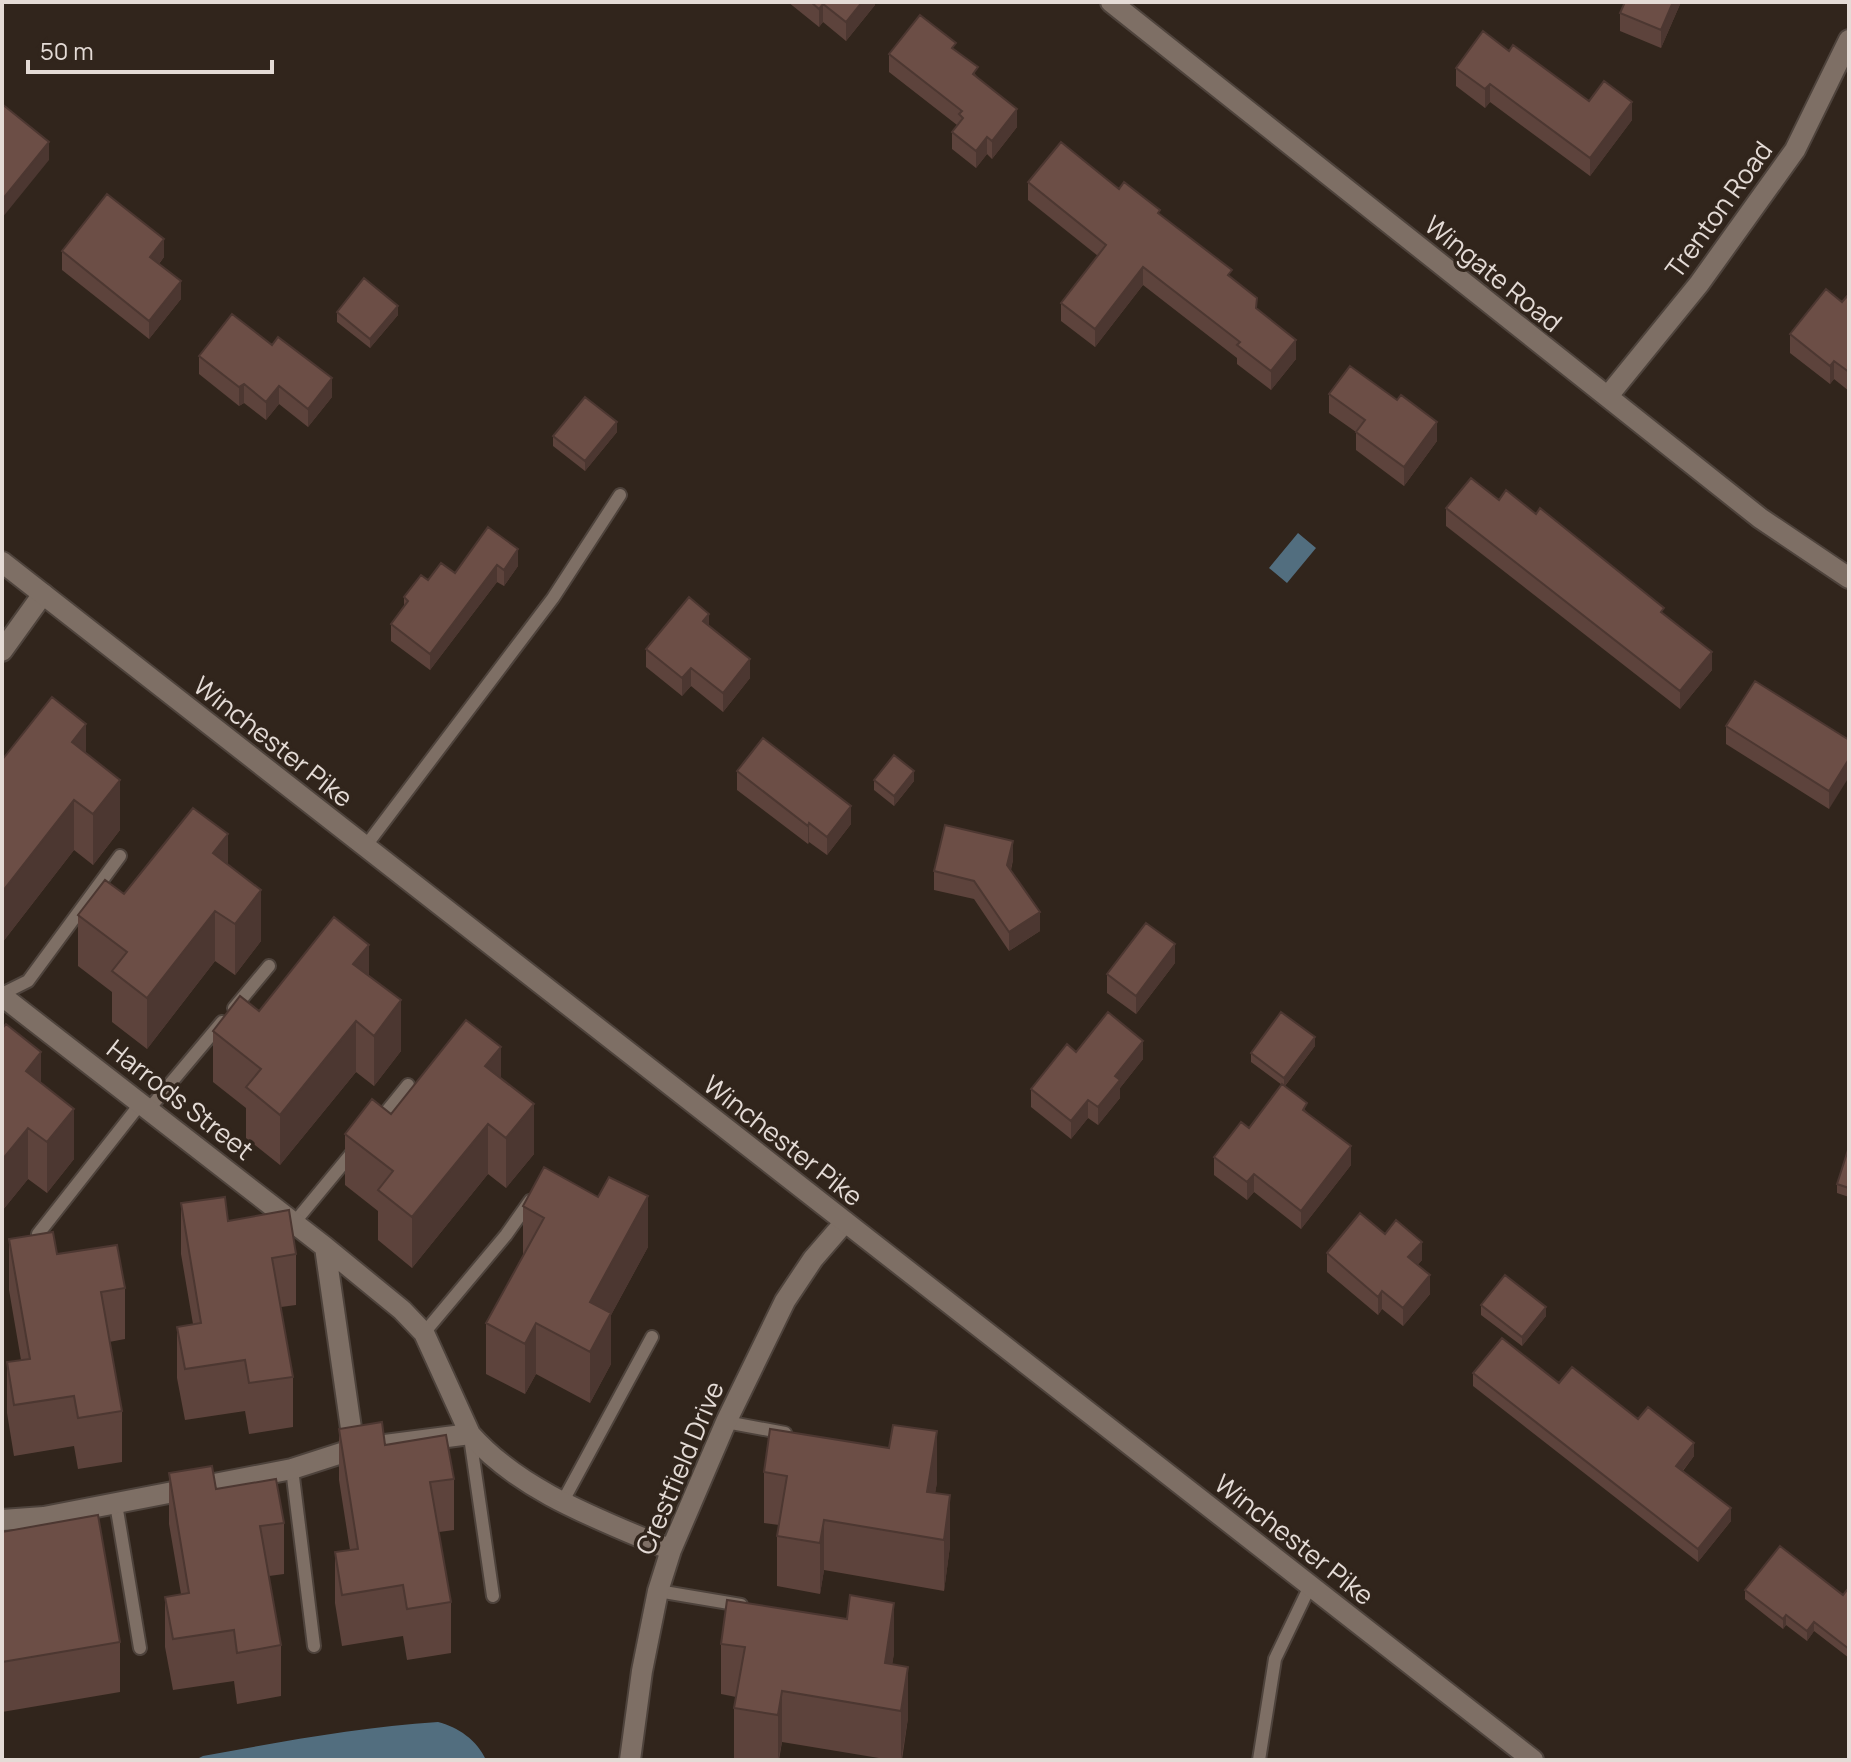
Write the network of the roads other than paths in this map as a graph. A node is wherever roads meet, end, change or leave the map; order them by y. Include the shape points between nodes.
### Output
1 (1111, 2) edge
2 (1849, 40) edge
3 (1608, 396) junction
4 (620, 495) dead end
5 (5, 570) edge
6 (1849, 578) edge
7 (43, 594) junction
8 (2, 651) edge
9 (365, 847) junction
10 (120, 856) dead end
11 (269, 966) dead end
12 (2, 995) edge
13 (408, 1085) dead end
14 (145, 1106) junction
15 (370, 1131) edge
16 (360, 1142) edge
17 (539, 1189) edge
18 (845, 1222) junction
19 (294, 1223) junction
20 (38, 1234) edge
21 (325, 1247) junction
22 (424, 1333) junction
23 (652, 1337) dead end
24 (726, 1422) junction
25 (470, 1434) junction
26 (802, 1436) edge
27 (354, 1449) junction
28 (292, 1469) junction
29 (563, 1501) junction
30 (116, 1504) junction
31 (2, 1520) edge
32 (671, 1550) junction
33 (1310, 1586) junction
34 (658, 1591) junction
35 (493, 1596) dead end
36 (748, 1606) edge
37 (314, 1646) dead end
38 (140, 1648) dead end
39 (1522, 1756) edge
40 (630, 1760) edge
41 (1259, 1760) edge

1 - 3 street, Wingate Road
2 - 3 street, Trenton Road via 1795,150 1699,284
3 - 6 street, Wingate Road via 1760,518
4 - 9 lane via 553,598
5 - 7 street, Winchester Pike
7 - 8 street
7 - 9 street, Winchester Pike
9 - 18 street, Winchester Pike
10 - 12 lane via 28,981
11 - 14 lane
12 - 14 street, Harrods Street
13 - 15 lane
14 - 19 street, Harrods Street
14 - 20 lane
16 - 19 lane
17 - 22 lane
18 - 24 street, Crestfield Drive via 785,1301
18 - 33 street, Winchester Pike
19 - 21 street, Harrods Street
21 - 22 street, Harrods Street
21 - 27 street
22 - 25 street, Harrods Street
23 - 29 lane
24 - 26 lane
24 - 32 street, Crestfield Drive
25 - 27 street
25 - 29 street, Harrods Street via 512,1471
25 - 35 lane
27 - 28 street
28 - 30 street
28 - 37 lane
29 - 32 street, Harrods Street
30 - 31 street
30 - 38 lane
32 - 34 street, Crestfield Drive
33 - 39 street, Winchester Pike
33 - 41 lane via 1275,1659
34 - 36 lane
34 - 40 street, Crestfield Drive

